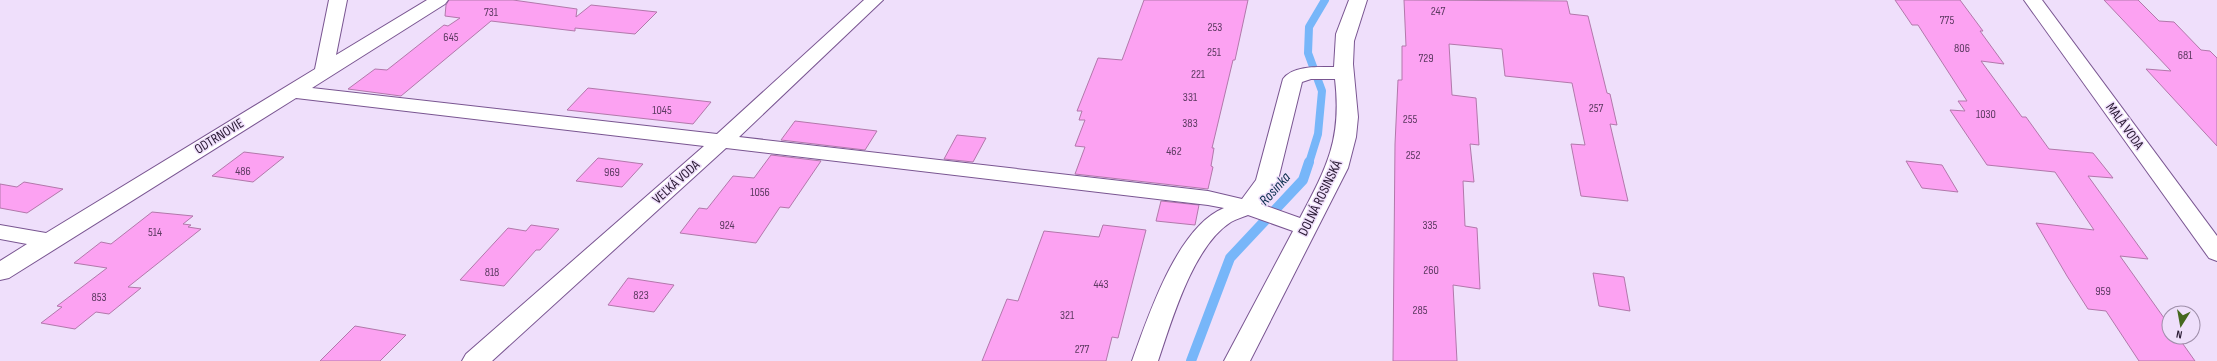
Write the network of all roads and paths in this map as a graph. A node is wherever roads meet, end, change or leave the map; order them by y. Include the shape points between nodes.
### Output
1 (338, 0) edge
2 (439, 0) edge
3 (874, 0) edge
4 (1358, 0) edge
5 (2033, 0) edge
6 (324, 70) junction
7 (1345, 73) junction
8 (290, 91) junction
9 (721, 142) junction
10 (1263, 213) junction
11 (1306, 228) junction
12 (0, 232) edge
13 (50, 241) junction
14 (2217, 253) edge
15 (0, 272) edge
16 (475, 361) edge
17 (1145, 361) edge
18 (1237, 361) edge

1 - 6 street
2 - 6 street, ODTRNOVIE
3 - 9 street, VEĽKÁ VODA
4 - 7 street, DOLNÁ ROSINSKÁ via 1344,39
5 - 14 street, MALÁ VODA
6 - 8 street, ODTRNOVIE
7 - 10 street via 1298,76 1291,84 1267,180
7 - 11 street, DOLNÁ ROSINSKÁ via 1348,118 1344,145 1337,168
8 - 9 street
8 - 13 street, ODTRNOVIE
9 - 10 street via 1208,198
9 - 16 street, VEĽKÁ VODA
10 - 11 street
10 - 17 street via 1223,217 1206,233 1184,263
11 - 18 street, DOLNÁ ROSINSKÁ
12 - 13 street
13 - 15 street, ODTRNOVIE

